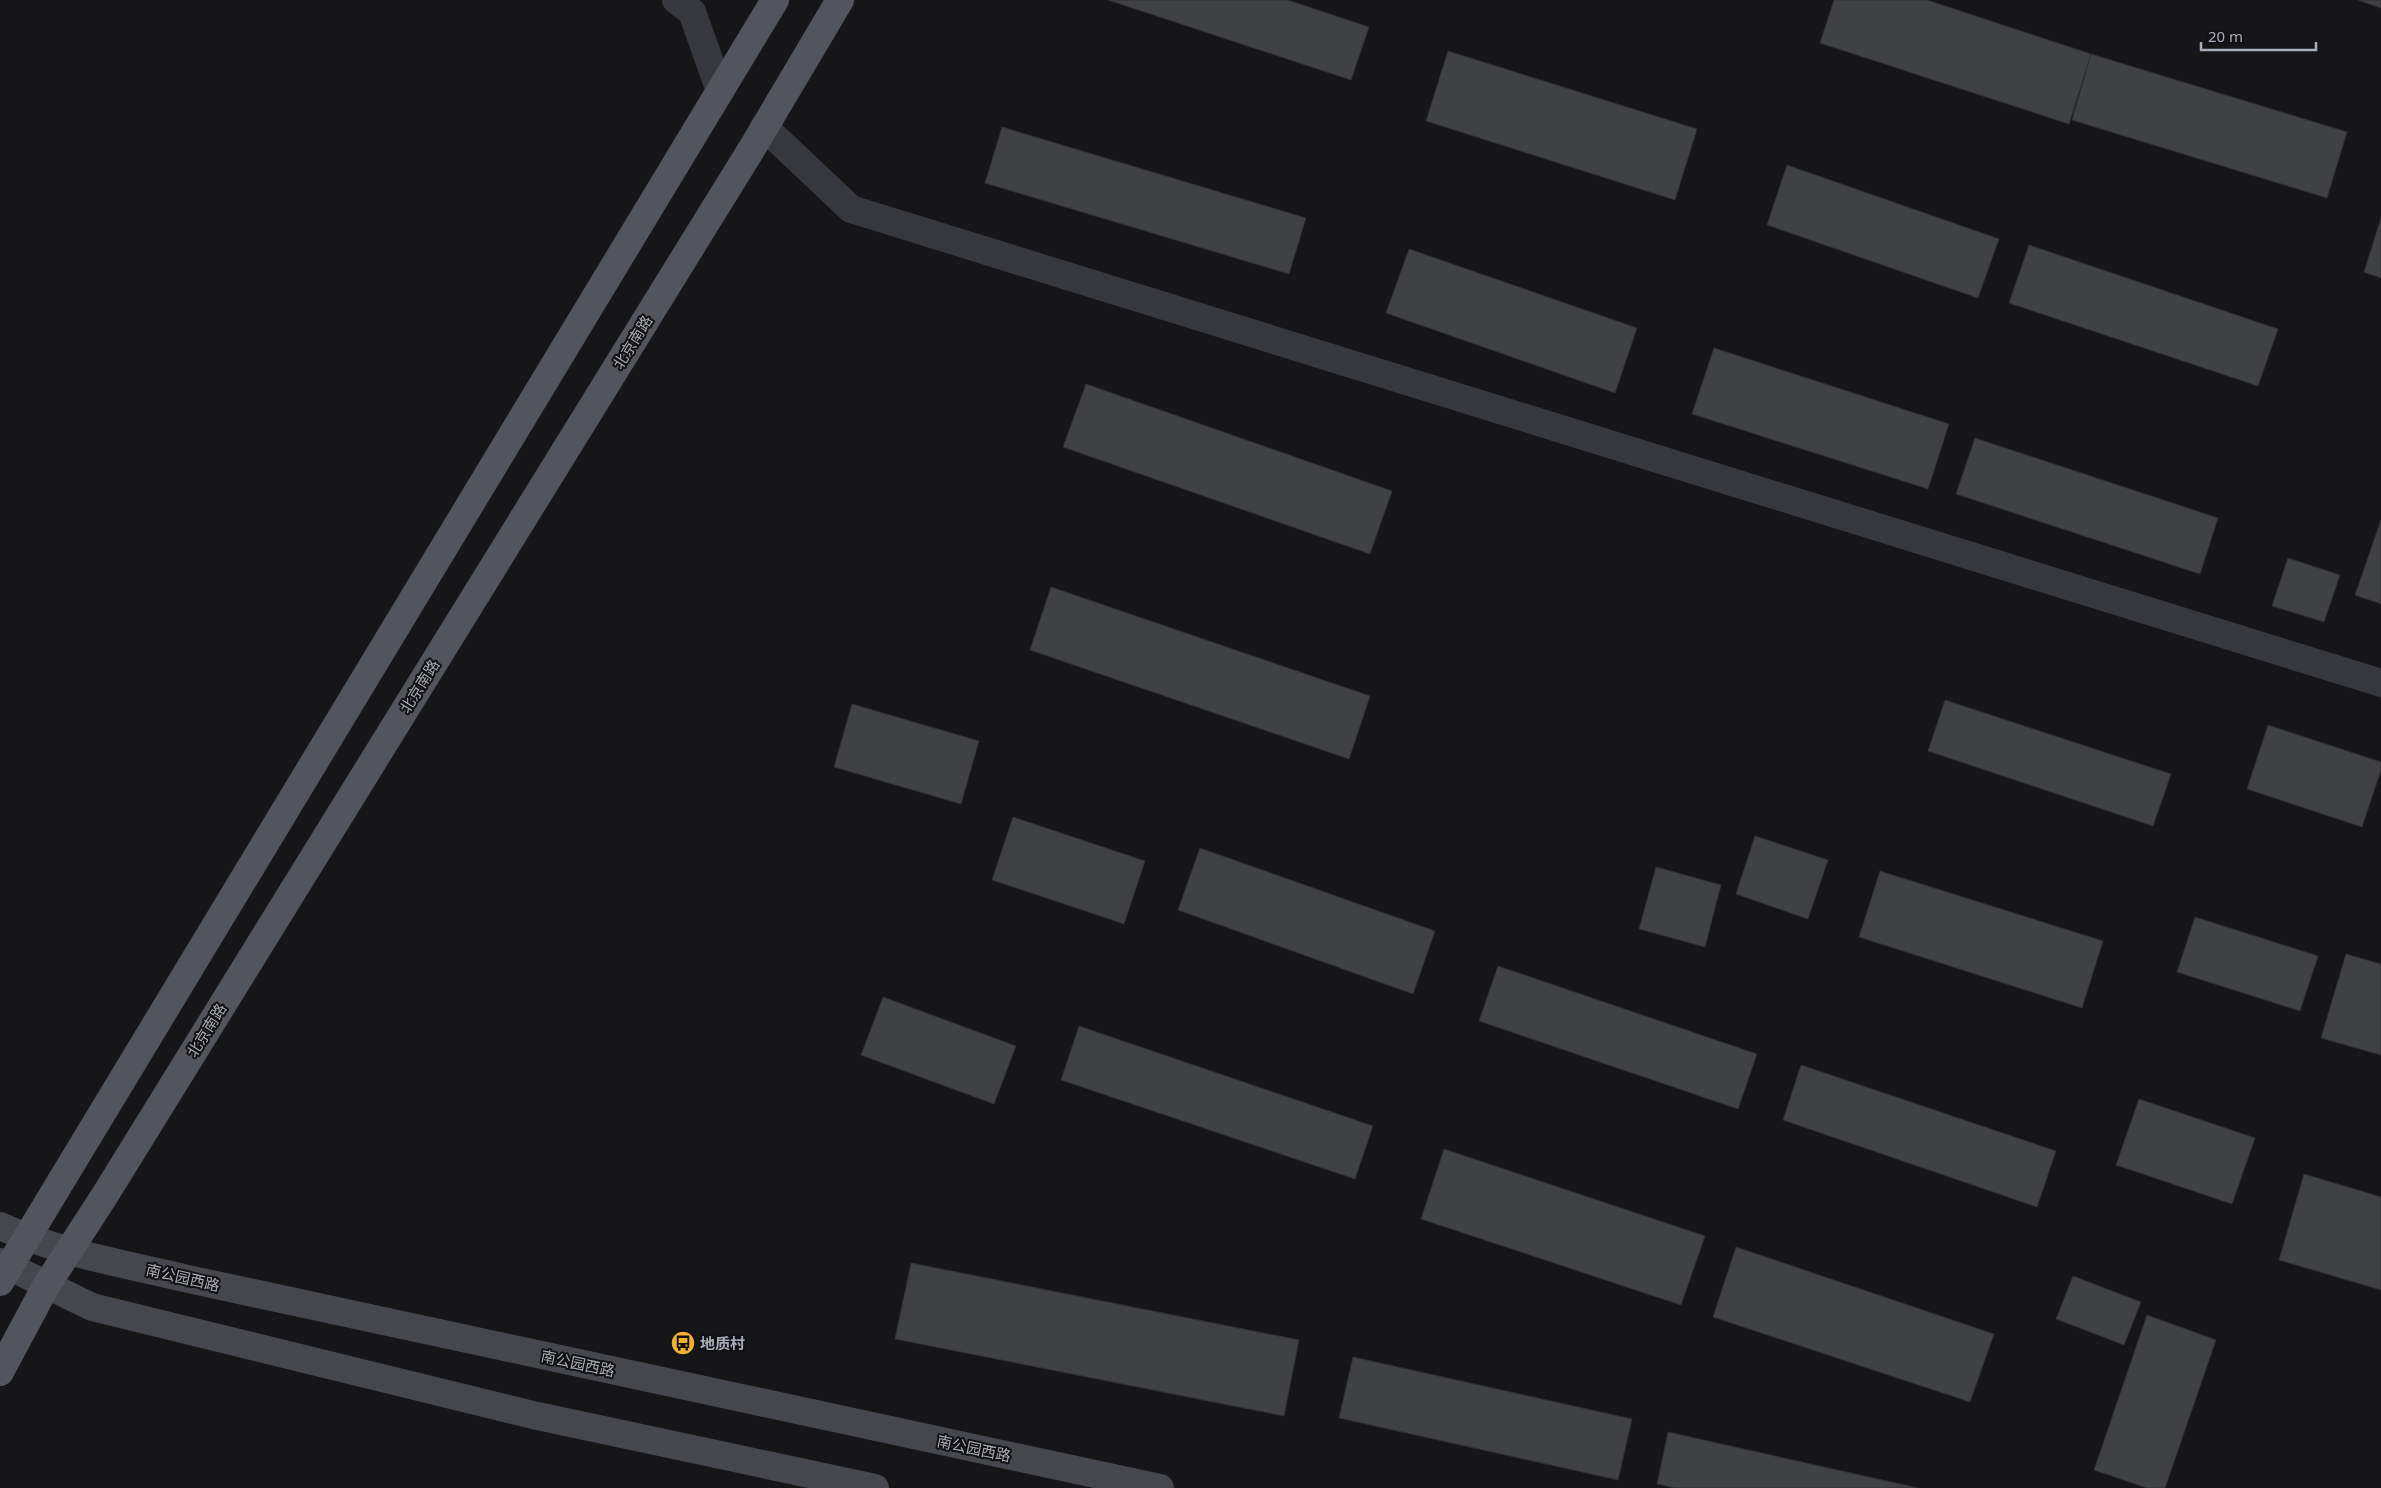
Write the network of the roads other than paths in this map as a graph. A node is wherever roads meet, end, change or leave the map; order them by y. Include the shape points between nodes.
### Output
1 (676, 0) edge
2 (775, 0) edge
3 (840, 0) edge
4 (720, 92) junction
5 (764, 127) junction
6 (2381, 683) edge
7 (0, 1226) edge
8 (27, 1238) junction
9 (68, 1251) junction
10 (3, 1270) edge
11 (46, 1286) junction
12 (0, 1372) edge
13 (875, 1488) edge
14 (1160, 1488) edge

1 - 4 street via 692,12
2 - 4 main road
3 - 5 main road, 北京南路
4 - 8 main road
5 - 6 street via 851,209
5 - 9 main road, 北京南路
7 - 8 main road, 南公园西路
8 - 9 main road, 南公园西路
8 - 10 main road
9 - 11 main road, 北京南路
9 - 14 main road, 南公园西路
10 - 11 main road
11 - 12 main road, 北京南路
11 - 13 main road via 92,1308 495,1406

